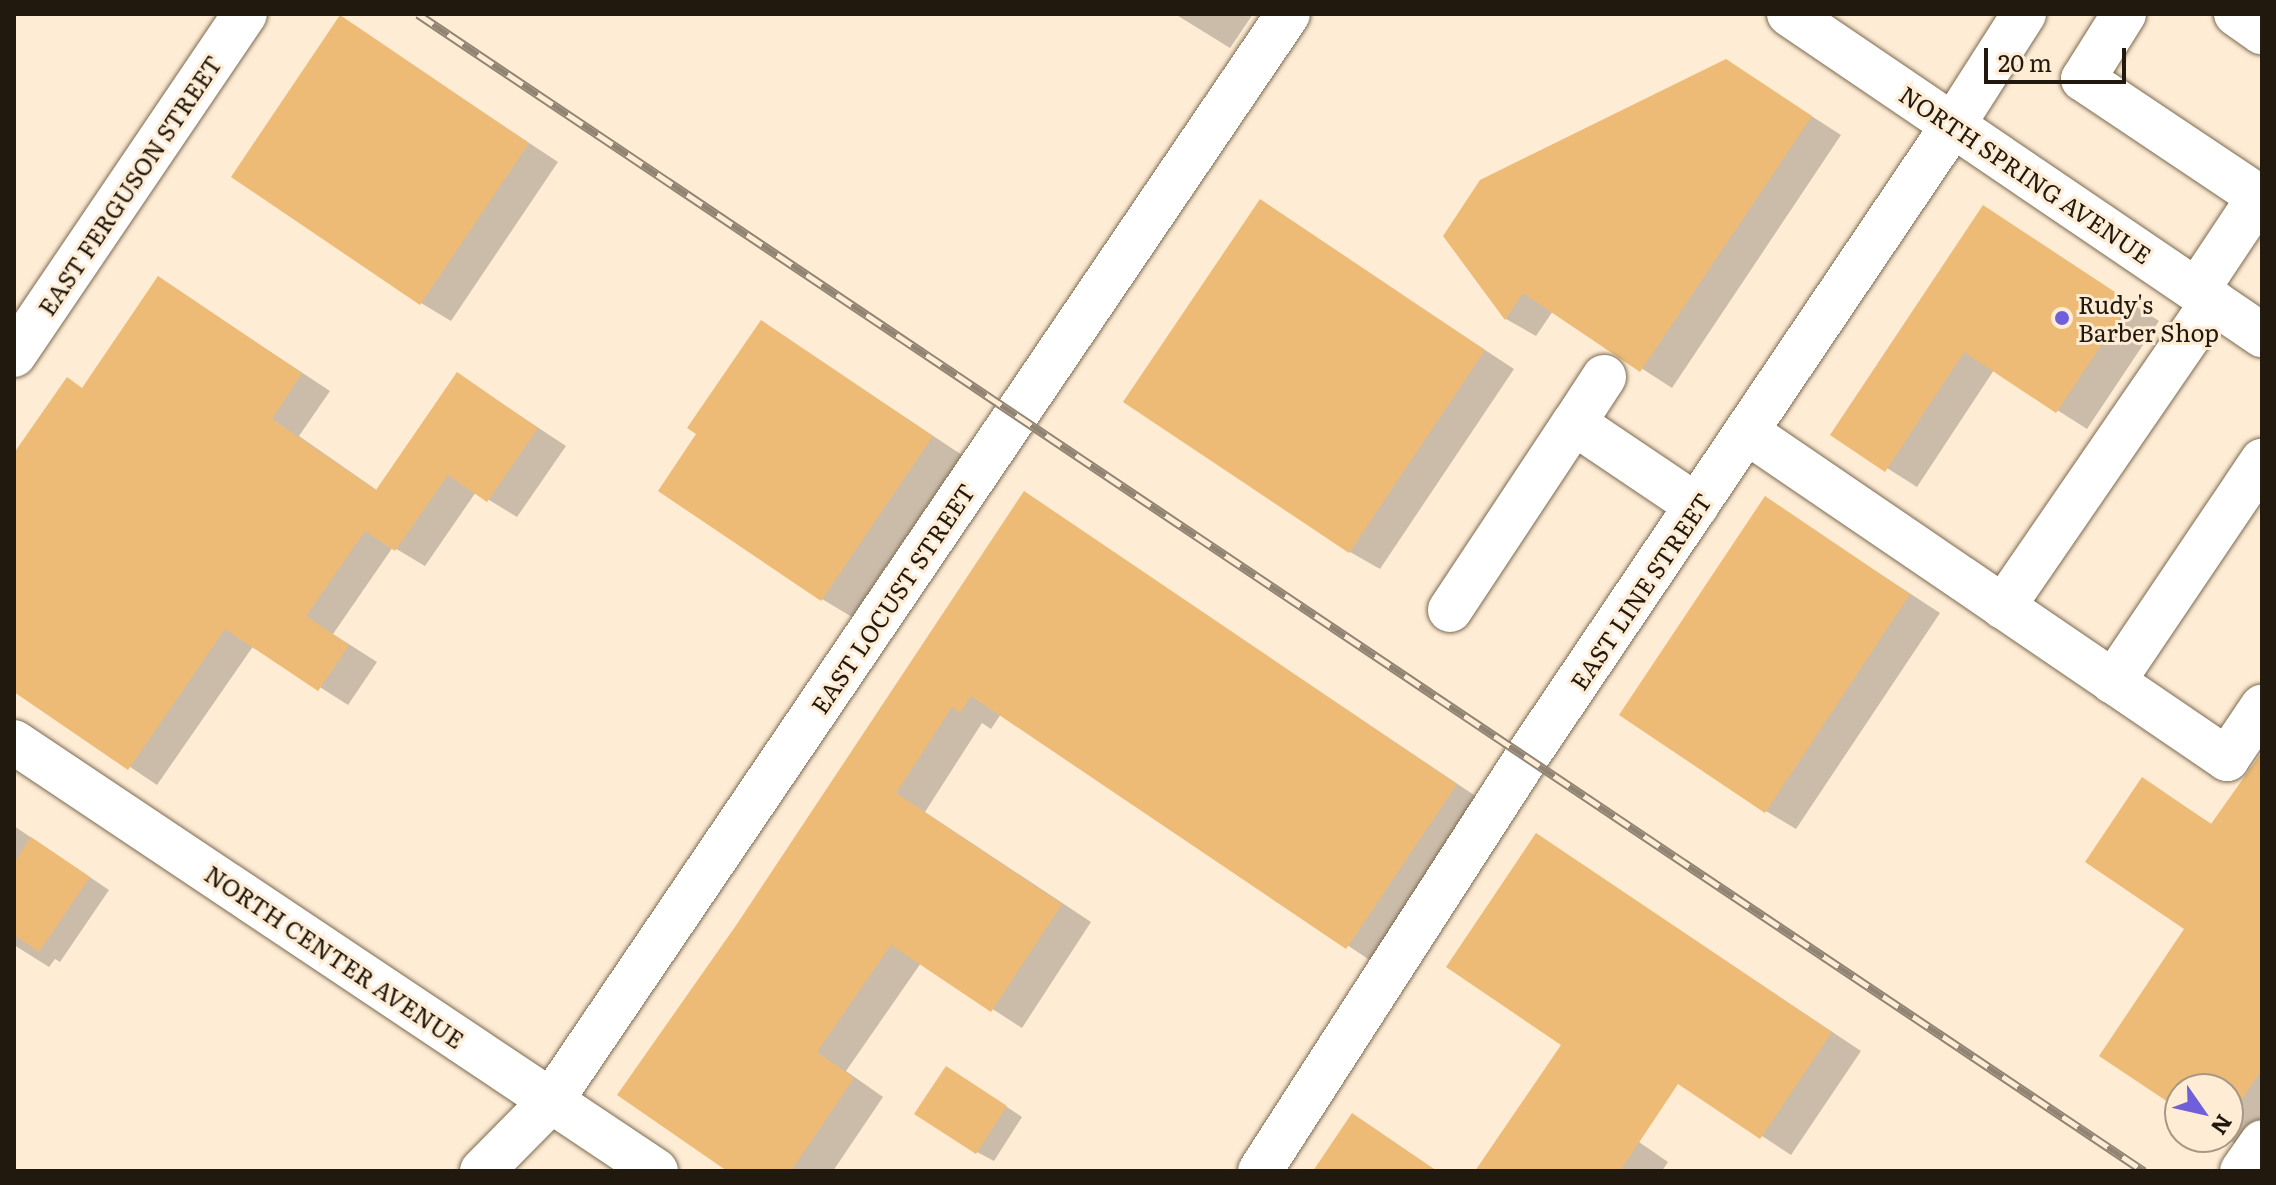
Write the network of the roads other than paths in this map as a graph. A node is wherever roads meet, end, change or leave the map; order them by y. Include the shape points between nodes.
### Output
1 (245, 14) edge
2 (1288, 14) edge
3 (1789, 14) edge
4 (2024, 14) edge
5 (2124, 14) edge
6 (2236, 14) edge
7 (2262, 32) edge
8 (1953, 125) junction
9 (2261, 195) edge
10 (2205, 296) junction
11 (2262, 335) edge
12 (14, 355) edge
13 (1604, 377) dead end
14 (1574, 423) junction
15 (1747, 432) junction
16 (2262, 461) edge
17 (1697, 506) junction
18 (2003, 607) junction
19 (1450, 610) dead end
20 (2113, 682) junction
21 (2262, 707) edge
22 (14, 742) edge
23 (551, 1101) junction
24 (2262, 1142) edge
25 (482, 1171) edge
26 (656, 1171) edge
27 (1260, 1171) edge
28 (2242, 1171) edge

1 - 12 street, EAST FERGUSON STREET
2 - 23 street, EAST LOCUST STREET
3 - 8 street, NORTH SPRING AVENUE
4 - 8 street, EAST LINE STREET
5 - 9 street via 2083,79
6 - 7 street
8 - 10 street, NORTH SPRING AVENUE
8 - 15 street, EAST LINE STREET
9 - 10 street
10 - 11 street, NORTH SPRING AVENUE
10 - 18 street
13 - 14 street
14 - 17 street
14 - 19 street
15 - 17 street, EAST LINE STREET
15 - 18 street
16 - 20 street
17 - 27 street, EAST LINE STREET via 1526,758
18 - 20 street
20 - 21 street via 2227,759
22 - 23 street, NORTH CENTER AVENUE
23 - 25 street, EAST LOCUST STREET
23 - 26 street, NORTH CENTER AVENUE
24 - 28 street

